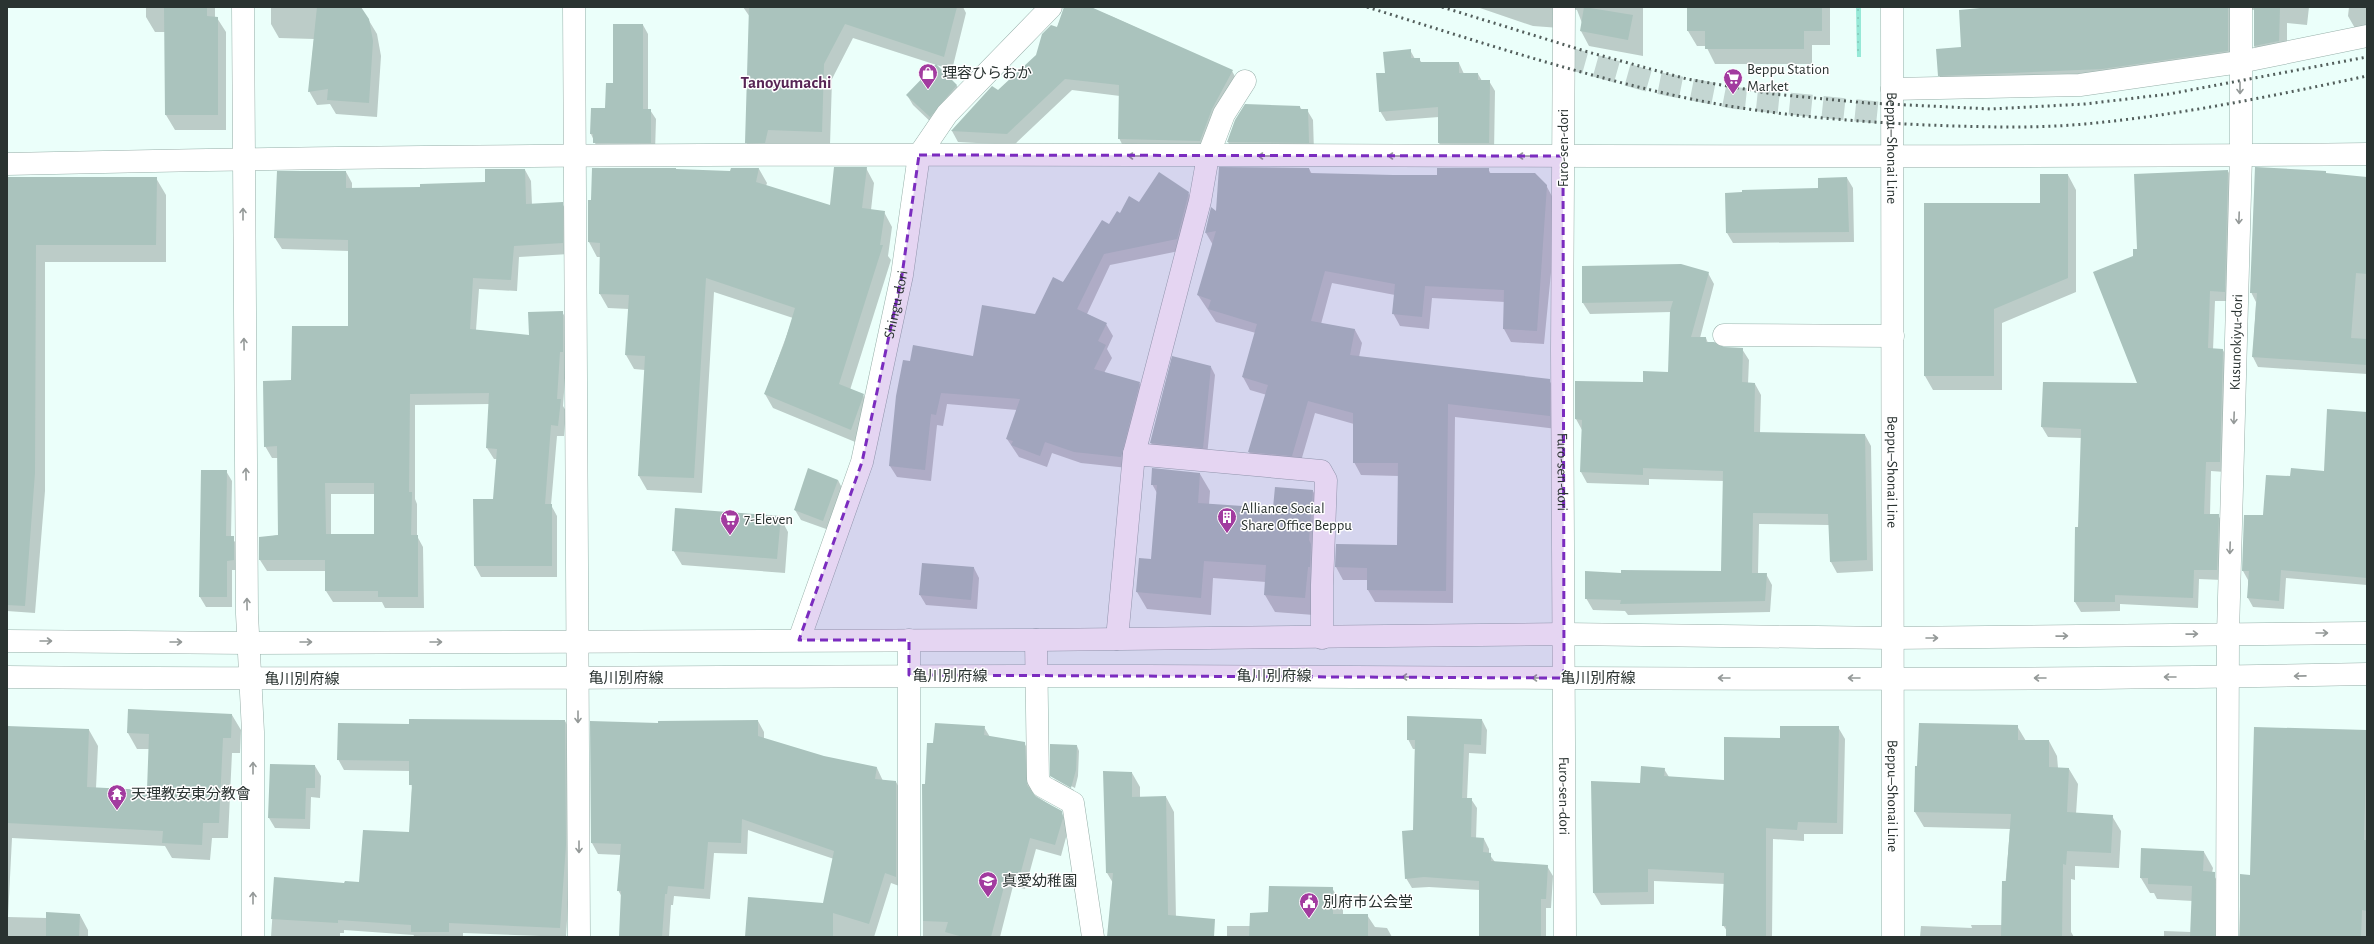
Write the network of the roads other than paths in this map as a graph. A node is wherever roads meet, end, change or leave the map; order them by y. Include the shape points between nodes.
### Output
1 (243, 7) edge
2 (574, 7) edge
3 (1051, 7) edge
4 (1564, 7) edge
5 (1892, 7) edge
6 (2241, 7) edge
7 (2367, 36) edge
8 (2240, 62) junction
9 (1245, 81) dead end
10 (1892, 89) junction
11 (2367, 154) edge
12 (918, 155) junction
13 (575, 156) junction
14 (1208, 156) junction
15 (1564, 156) junction
16 (2241, 156) junction
17 (1892, 158) junction
18 (243, 159) junction
19 (7, 164) edge
20 (1724, 335) dead end
21 (1892, 336) junction
22 (1134, 454) junction
23 (2367, 633) edge
24 (1564, 634) junction
25 (2228, 634) junction
26 (1322, 638) junction
27 (1893, 638) junction
28 (1117, 639) junction
29 (799, 640) junction
30 (909, 640) junction
31 (1036, 640) junction
32 (7, 641) edge
33 (578, 641) junction
34 (248, 643) junction
35 (2367, 674) edge
36 (909, 675) junction
37 (7, 676) edge
38 (1036, 676) junction
39 (2228, 677) junction
40 (578, 678) junction
41 (1564, 678) junction
42 (1893, 678) junction
43 (250, 679) junction
44 (253, 937) edge
45 (579, 937) edge
46 (909, 937) edge
47 (1093, 937) edge
48 (1565, 937) edge
49 (1894, 937) edge
50 (2227, 937) edge

1 - 18 street
2 - 13 street
3 - 12 street, Shingu-dori via 946,114
4 - 15 street, Furo-sen-dori
5 - 10 street, Beppu–Shonai Line
6 - 8 street, Kusunokiyu-dori
7 - 8 street
8 - 10 street via 2080,85
8 -> 16 street, Kusunokiyu-dori
9 - 14 street via 1224,114
10 - 17 street, Beppu–Shonai Line
11 - 16 street
12 - 13 street
14 -> 12 street
12 - 29 street, Shingu-dori via 902,275 862,462
13 - 18 street
13 - 33 street
15 -> 14 street
14 - 22 street via 1200,200
15 - 17 street
15 - 24 street, Furo-sen-dori
16 - 17 street
16 -> 25 street, Kusunokiyu-dori
17 - 21 street, Beppu–Shonai Line
18 - 19 street
34 -> 18 street
20 - 21 street
21 - 27 street, Beppu–Shonai Line
22 - 26 street via 1321,471 1326,480
22 - 28 street
25 -> 23 street
24 - 26 street
24 - 27 street
24 - 41 street, Furo-sen-dori
27 -> 25 street
25 - 39 street, Kusunokiyu-dori
26 - 28 street
27 - 42 street, Beppu–Shonai Line
28 - 31 street
29 - 30 street
29 - 33 street
30 - 31 street
30 - 36 street
31 - 38 street
32 -> 34 street
34 -> 33 street
33 - 40 street
34 - 43 street
35 -> 39 street, 亀川別府線
36 - 38 street, 亀川別府線
36 - 40 street, 亀川別府線
36 - 46 street
37 - 43 street, 亀川別府線
41 -> 38 street, 亀川別府線
38 - 47 street via 1038,779 1042,786 1073,803
39 -> 42 street, 亀川別府線
39 - 50 street, Kusunokiyu-dori
40 - 43 street, 亀川別府線
40 -> 45 street
42 -> 41 street, 亀川別府線
41 - 48 street, Furo-sen-dori
42 - 49 street, Beppu–Shonai Line
44 -> 43 street via 253,732

